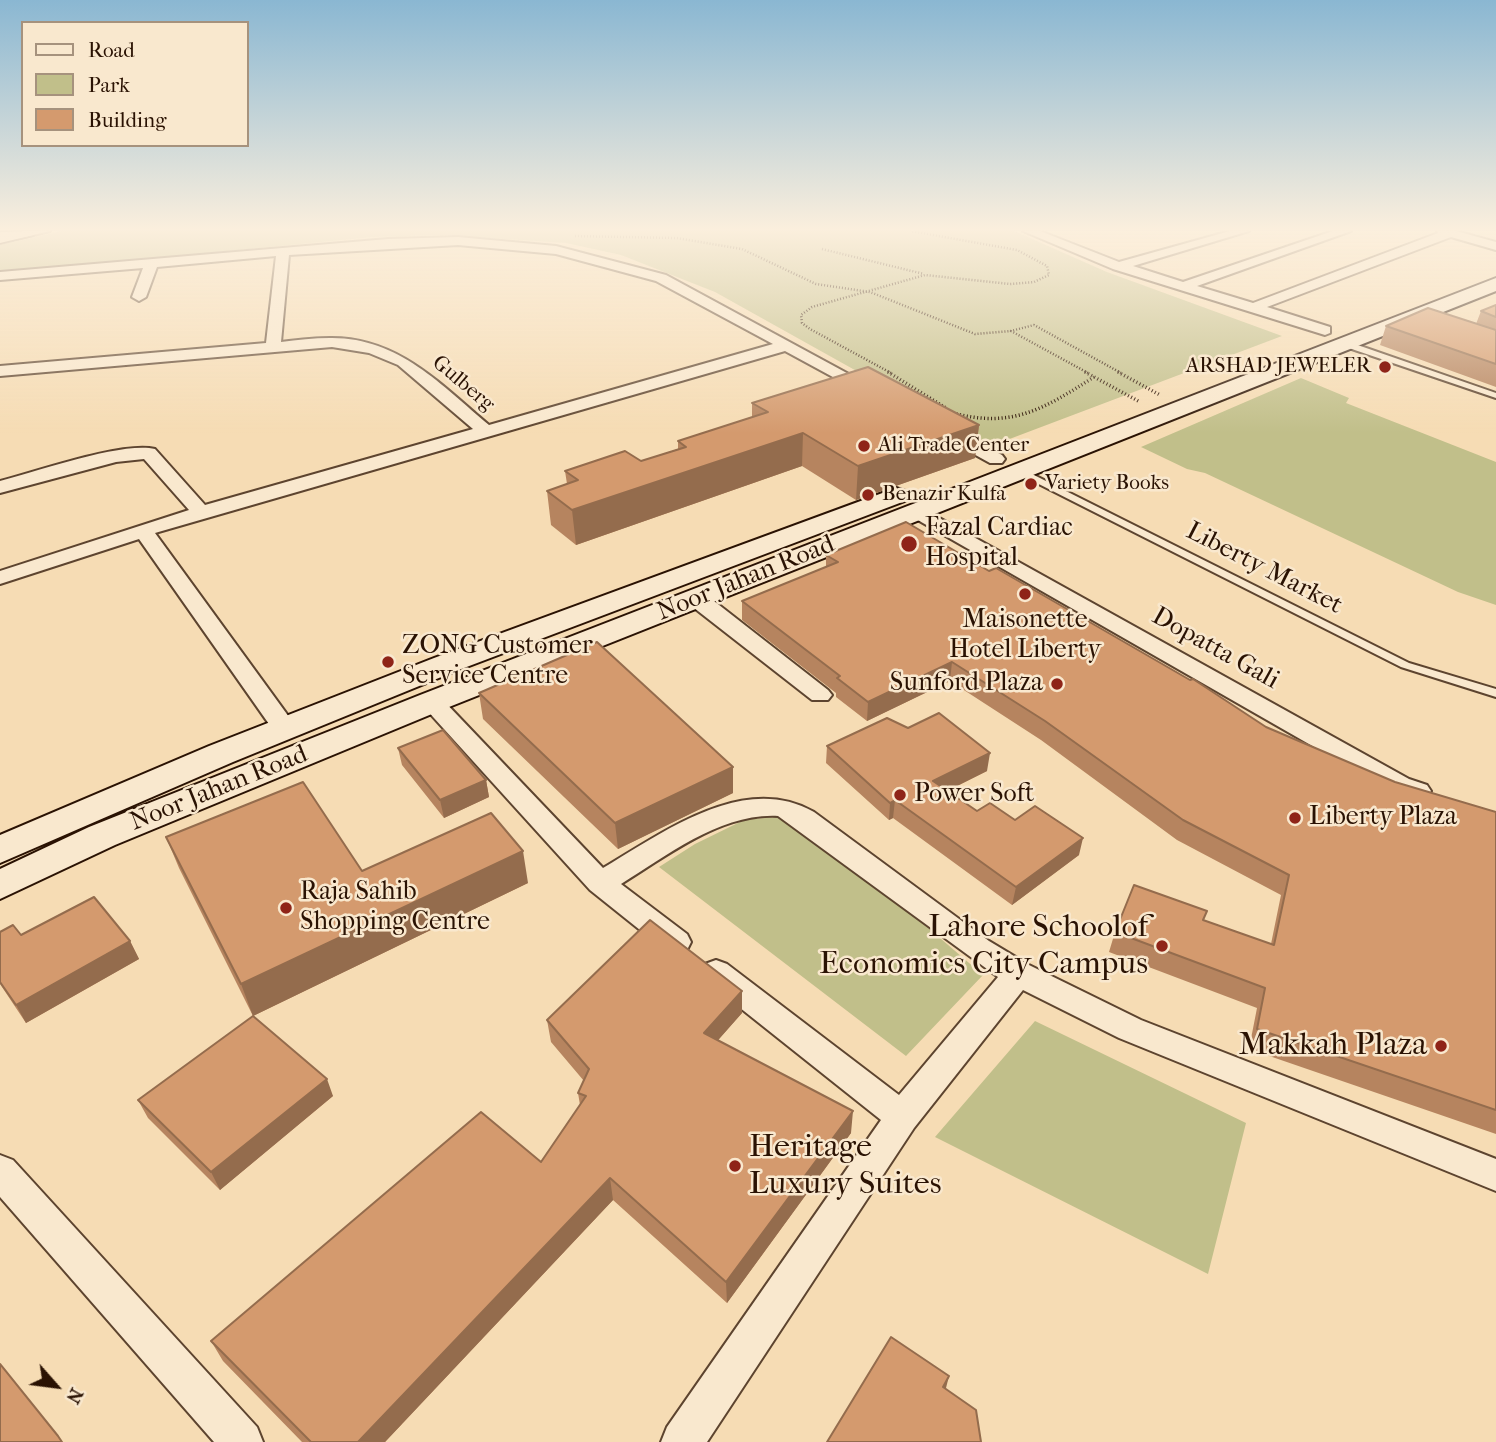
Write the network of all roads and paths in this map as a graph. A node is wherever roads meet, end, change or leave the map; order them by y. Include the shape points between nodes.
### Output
1 (278, 298) edge
2 (699, 298) edge
3 (846, 298) edge
4 (886, 298) edge
5 (1216, 298) edge
6 (1277, 298) edge
7 (1421, 298) edge
8 (1467, 298) edge
9 (1250, 309) junction
10 (1011, 331) junction
11 (1334, 336) junction
12 (788, 345) junction
13 (273, 346) junction
14 (0, 371) edge
15 (1094, 377) junction
16 (1496, 396) edge
17 (1150, 398) junction
18 (886, 399) edge
19 (935, 425) edge
20 (486, 431) junction
21 (1007, 465) junction
22 (0, 487) edge
23 (916, 511) junction
24 (201, 512) junction
25 (142, 529) junction
26 (0, 578) edge
27 (697, 598) junction
28 (1496, 693) edge
29 (820, 695) dead end
30 (432, 702) junction
31 (285, 728) junction
32 (1436, 796) edge
33 (0, 850) edge
34 (600, 883) junction
35 (0, 885) edge
36 (1018, 974) junction
37 (902, 1117) junction
38 (0, 1171) edge
39 (1496, 1175) edge
40 (242, 1442) edge
41 (682, 1442) edge

1 - 13 street
2 - 12 street
3 - 15 path via 812,307 801,315 802,323 952,412 978,422 1001,421 1047,407
4 - 10 path via 975,334
5 - 9 street
6 - 9 street
7 - 11 street, Noor Jahan Road
8 - 11 street, Noor Jahan Road via 1424,320
9 - 11 street
10 - 15 path
10 - 17 path via 1034,326
11 - 16 lane
11 - 17 street, Noor Jahan Road
11 - 21 street, Noor Jahan Road
12 - 18 street
12 - 20 street
13 - 14 street, Gulberg
13 - 20 street, Gulberg via 332,342 391,354
15 - 17 path
17 - 21 street, Noor Jahan Road
19 - 21 street
20 - 24 street
21 - 23 street, Noor Jahan Road
21 - 28 lane, Liberty Market via 1405,665
21 - 31 street, Noor Jahan Road via 574,614
22 - 24 street via 136,452 149,453
23 - 27 street, Noor Jahan Road
23 - 32 street, Dopatta Gali via 1400,785
24 - 25 street
25 - 26 street
25 - 31 street
27 - 29 street
27 - 30 street, Noor Jahan Road
30 - 34 street
30 - 35 street, Noor Jahan Road via 102,836
31 - 33 street, Noor Jahan Road
34 - 36 street via 706,821 750,807 780,807 805,819
34 - 37 street
36 - 37 street
36 - 39 street via 1143,1034
37 - 41 street
38 - 40 street

